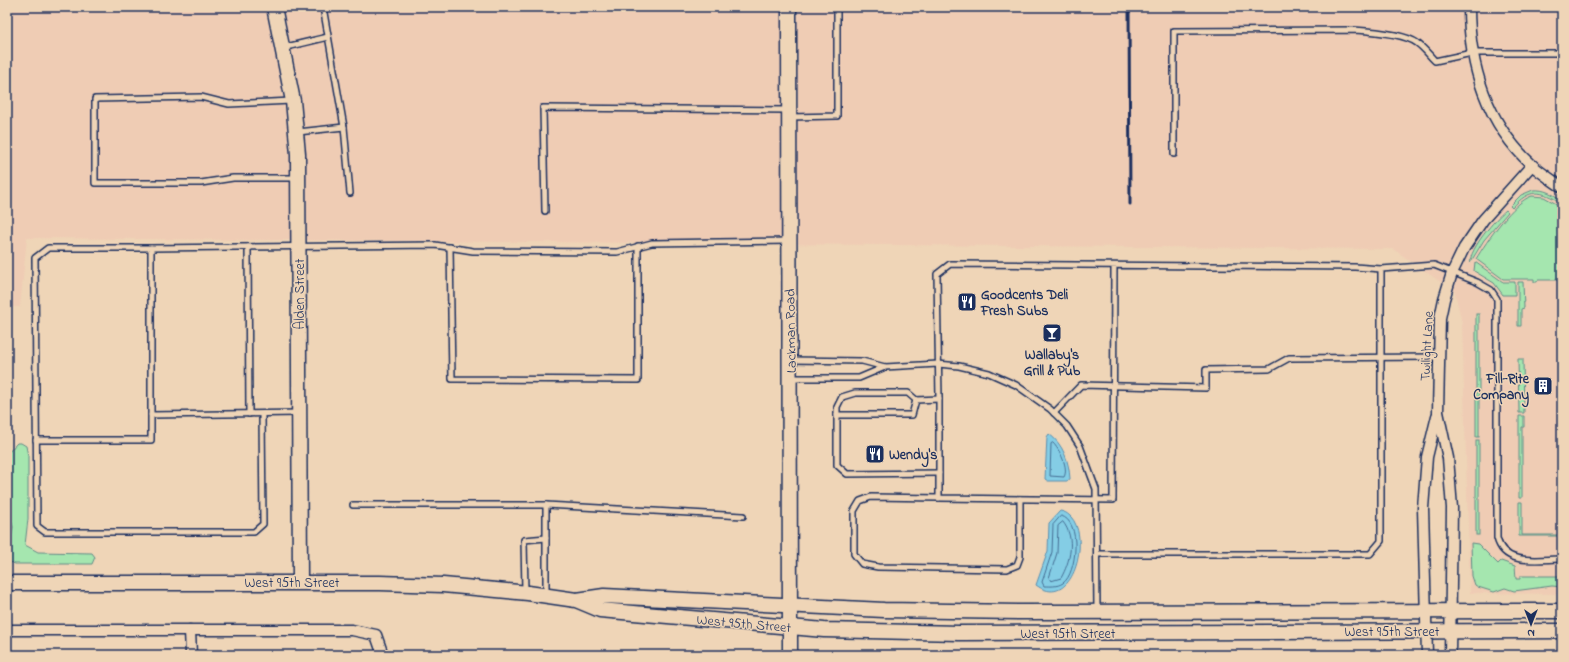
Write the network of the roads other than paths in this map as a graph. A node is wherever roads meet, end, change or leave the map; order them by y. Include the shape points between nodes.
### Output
1 (274, 7) edge
2 (323, 7) edge
3 (789, 7) edge
4 (837, 7) edge
5 (1469, 7) edge
6 (328, 37) junction
7 (282, 48) junction
8 (1472, 53) junction
9 (1562, 53) edge
10 (293, 101) junction
11 (789, 113) junction
12 (344, 127) junction
13 (296, 132) junction
14 (1174, 154) dead end
15 (1532, 166) junction
16 (299, 178) junction
17 (1562, 187) edge
18 (350, 194) dead end
19 (545, 211) dead end
20 (789, 241) junction
21 (299, 246) junction
22 (638, 246) junction
23 (248, 247) junction
24 (450, 247) junction
25 (151, 248) junction
26 (1114, 266) junction
27 (1381, 269) junction
28 (1452, 272) junction
29 (1381, 357) junction
30 (1438, 357) junction
31 (790, 360) junction
32 (938, 364) junction
33 (885, 367) junction
34 (790, 378) junction
35 (1113, 387) junction
36 (940, 399) junction
37 (916, 400) junction
38 (1438, 412) junction
39 (300, 413) junction
40 (1054, 413) junction
41 (250, 414) junction
42 (262, 414) junction
43 (151, 415) junction
44 (836, 415) junction
45 (36, 440) junction
46 (939, 473) junction
47 (939, 498) junction
48 (1020, 499) junction
49 (1096, 500) junction
50 (546, 504) junction
51 (353, 505) dead end
52 (743, 516) dead end
53 (546, 538) junction
54 (1097, 554) junction
55 (1562, 559) edge
56 (300, 582) junction
57 (7, 583) edge
58 (525, 593) junction
59 (546, 596) junction
60 (576, 600) junction
61 (790, 605) junction
62 (1426, 611) junction
63 (1451, 611) junction
64 (1562, 611) edge
65 (1097, 612) junction
66 (790, 627) junction
67 (7, 630) edge
68 (190, 630) junction
69 (1426, 631) junction
70 (1450, 631) junction
71 (1562, 631) edge
72 (191, 655) edge
73 (383, 655) edge
74 (790, 655) edge
75 (1427, 655) edge
76 (1450, 655) edge

1 - 7 main road, Alden Street
2 - 6 lane
3 - 11 main road, Lackman Road
4 - 11 lane via 838,116
5 - 8 street
6 - 7 lane
6 - 12 lane
7 - 10 main road, Alden Street
8 - 9 lane
8 - 14 lane via 1435,61 1416,42 1395,35 1366,31 1174,31
8 - 15 street via 1492,112 1512,144
10 - 13 main road, Alden Street
10 - 16 lane via 229,104 201,97 95,99 95,183 200,183 233,178
11 - 19 lane via 543,108
11 - 20 main road, Lackman Road
12 - 13 lane
12 - 18 lane
13 - 16 main road, Alden Street
15 - 17 street
15 - 28 street, Twilight Lane via 1473,234
16 - 21 main road, Alden Street
20 - 22 lane via 652,243
20 - 31 main road, Lackman Road
21 - 23 lane
21 - 24 lane
21 - 39 main road, Alden Street
22 - 24 lane via 618,252 473,251
22 - 24 lane via 638,380 452,378
23 - 25 lane
23 - 41 lane
25 - 43 lane
25 - 45 lane via 48,248 36,258
26 - 27 lane
26 - 32 lane via 950,264 937,274
26 - 35 lane
27 - 28 lane via 1434,265
27 - 29 lane
28 - 30 street, Twilight Lane via 1440,318
28 - 55 lane via 1491,290 1498,305 1498,545 1512,558
29 - 30 lane
29 - 35 lane via 1289,358 1269,369 1206,370 1206,388
29 - 54 lane via 1381,541 1370,554
30 - 38 street, Twilight Lane
31 - 33 lane via 862,361
31 - 34 main road, Lackman Road
32 - 33 lane
32 - 36 lane
32 - 40 lane via 989,373 1016,385
33 - 34 lane via 858,378
34 - 61 main road, Lackman Road
35 - 40 lane via 1081,385
35 - 49 lane via 1113,500
36 - 37 lane
36 - 46 lane
37 - 44 lane via 912,415
37 - 44 lane via 908,393 855,393 842,397
38 - 62 street, Twilight Lane via 1428,457 1423,508
38 - 63 street, Twilight Lane via 1448,458 1452,508
39 - 42 lane
39 - 56 main road, Alden Street
40 - 49 lane via 1067,426 1080,446 1096,489
41 - 42 lane
41 - 43 lane
42 - 45 lane via 263,524 254,532 45,532 37,526
43 - 45 lane via 151,440
44 - 46 lane via 837,465 847,474
46 - 47 lane
47 - 48 lane
47 - 48 lane via 879,497 860,501 854,511 854,554 862,564 878,567 1007,569 1017,565 1020,557
48 - 49 lane
49 - 54 lane
50 - 51 lane
50 - 52 lane
50 - 53 lane
53 - 58 lane via 524,540
53 - 59 lane
54 - 65 lane
56 - 57 main road, West 95th Street
56 - 58 main road, West 95th Street via 427,585
58 - 59 main road, West 95th Street
59 - 60 main road, West 95th Street
60 - 61 main road, West 95th Street via 604,596
60 - 66 main road, West 95th Street via 600,610
61 - 65 main road, West 95th Street via 834,609
61 - 66 main road, Lackman Road
62 - 63 main road, West 95th Street
62 - 65 main road, West 95th Street
62 - 69 street, Twilight Lane
63 - 64 main road, West 95th Street
63 - 70 street, Twilight Lane
66 - 69 main road, West 95th Street via 838,631 959,633
66 - 74 main road, Lackman Road
67 - 68 street
68 - 72 street
68 - 73 street via 352,630 376,635
69 - 70 main road, West 95th Street
69 - 75 street, Twilight Lane
70 - 71 main road, West 95th Street
70 - 76 street, Twilight Lane

